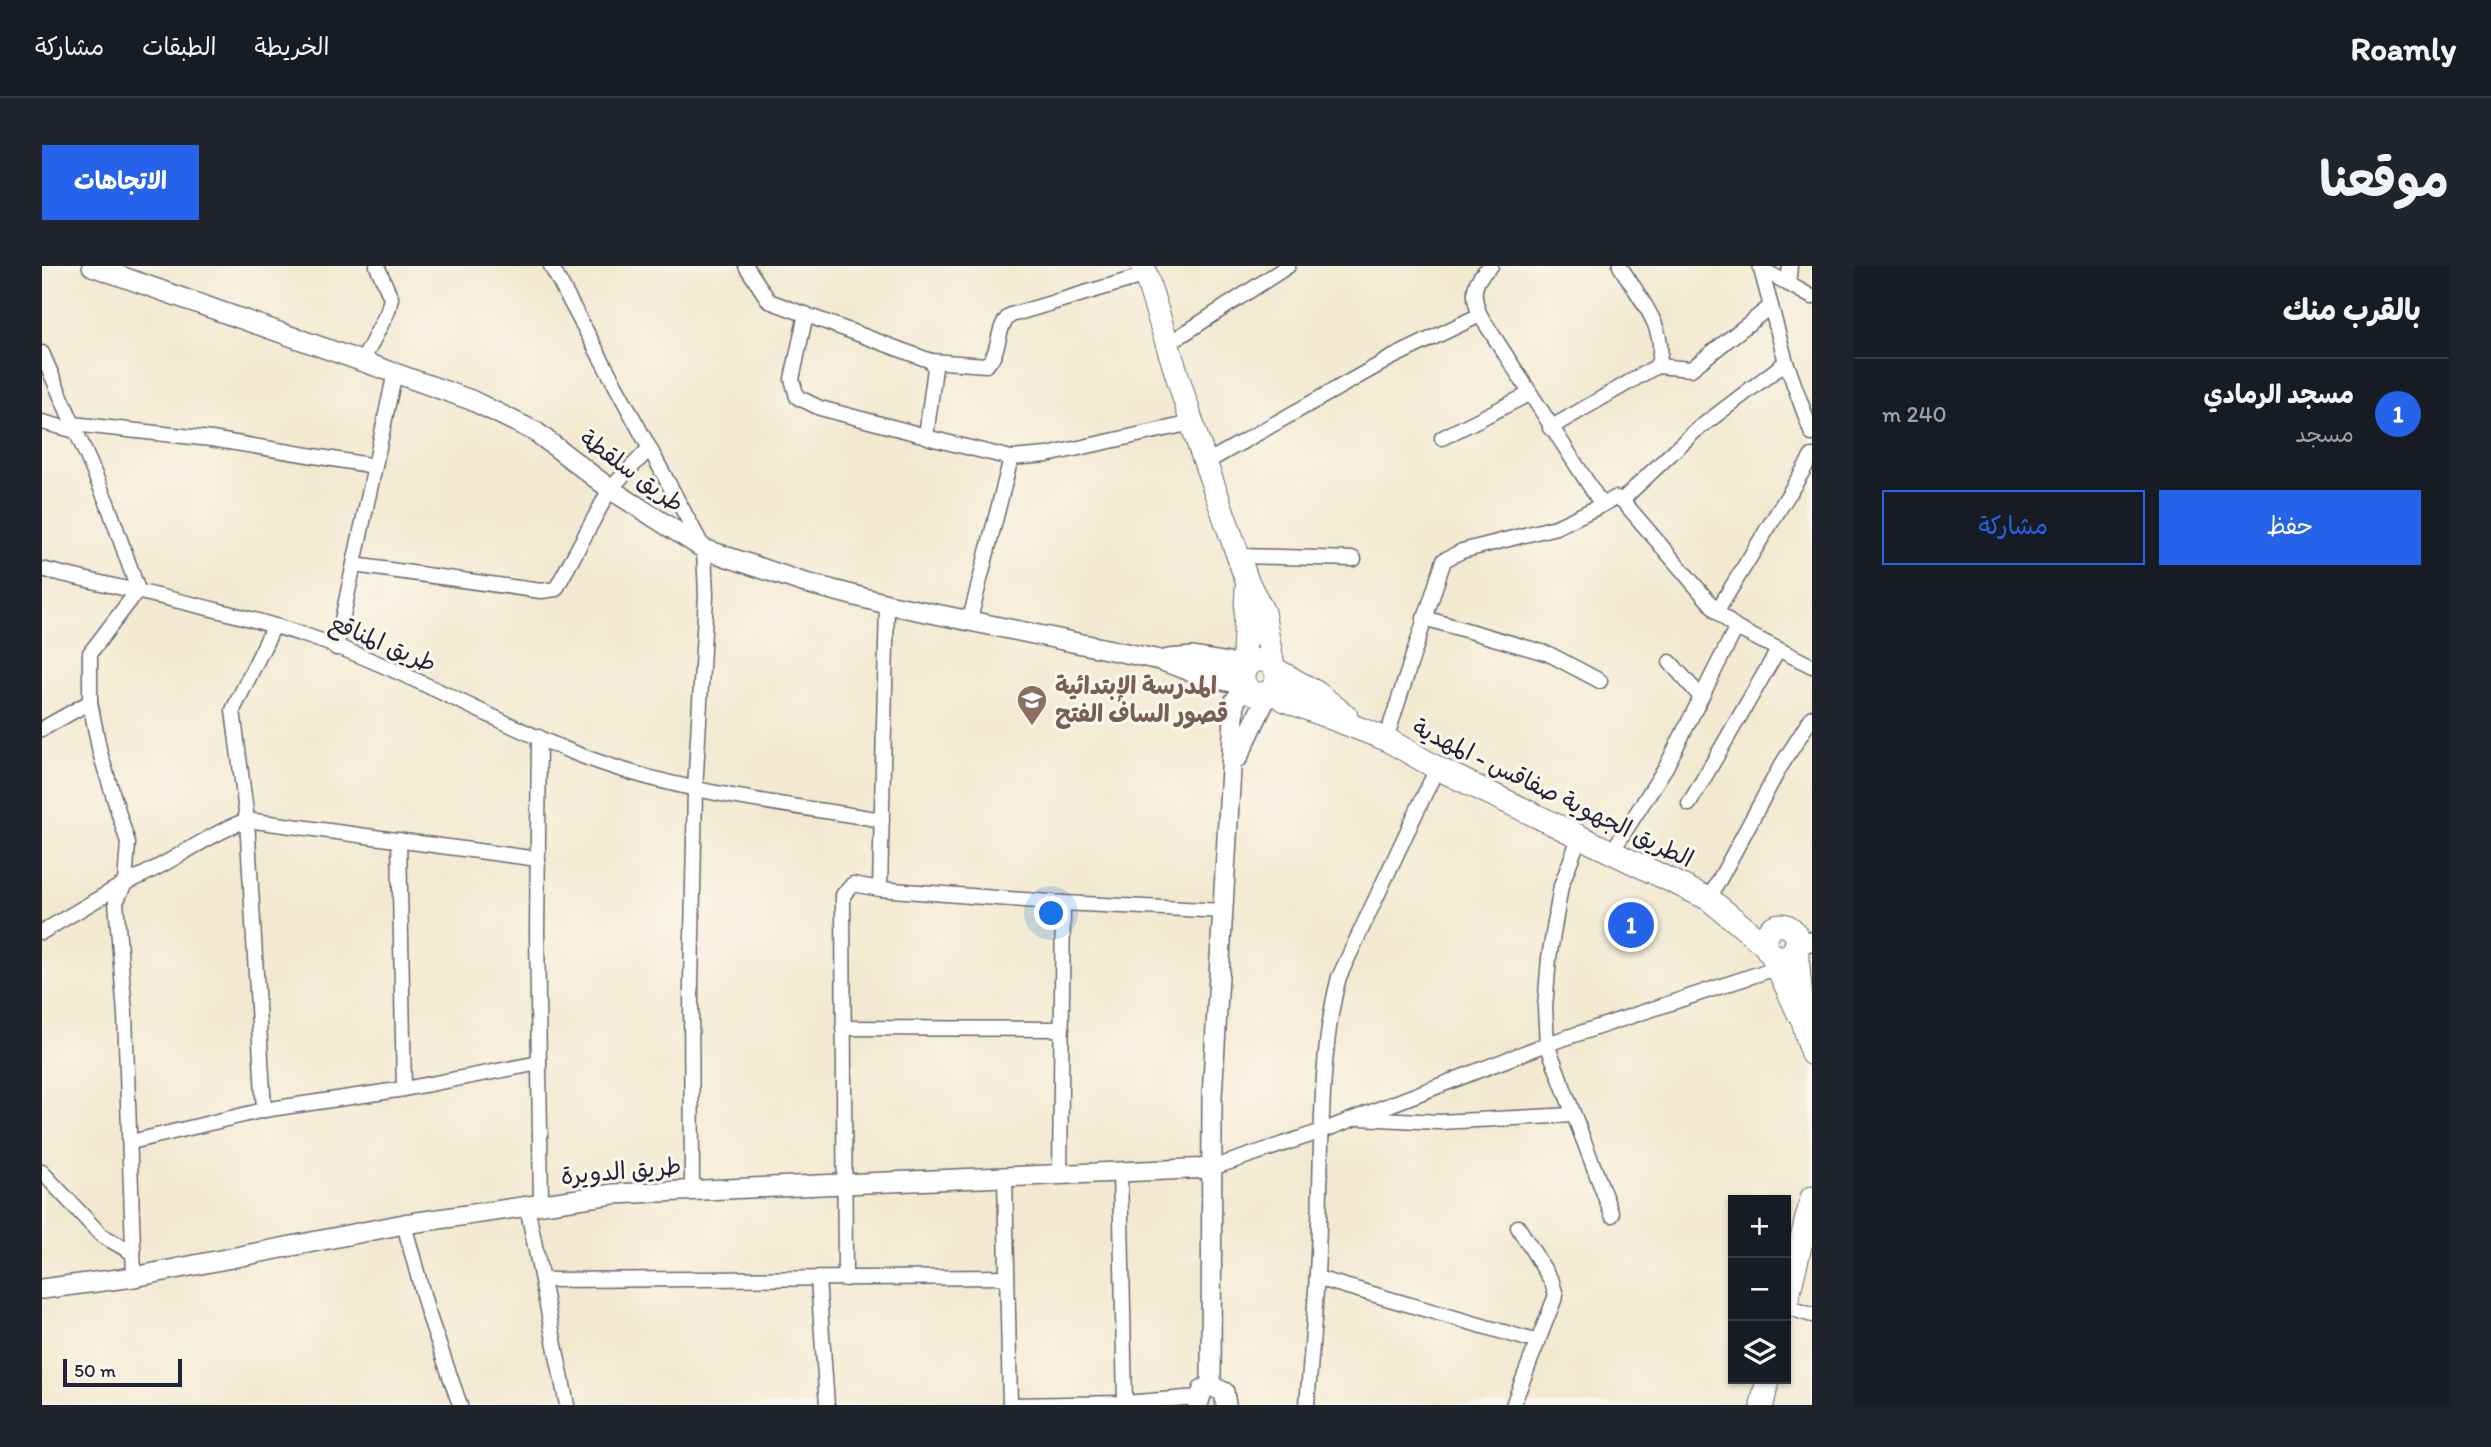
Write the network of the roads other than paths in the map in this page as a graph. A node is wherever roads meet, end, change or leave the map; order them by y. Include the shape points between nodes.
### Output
1 (92, 266) edge
2 (377, 266) edge
3 (551, 266) edge
4 (746, 266) edge
5 (1288, 266) edge
6 (1491, 266) edge
7 (1620, 266) edge
8 (1790, 266) edge
9 (1760, 267) edge
10 (1144, 270) edge
11 (1788, 284) junction
12 (1812, 297) edge
13 (1771, 306) junction
14 (806, 314) junction
15 (1480, 315) junction
16 (1168, 344) junction
17 (42, 353) edge
18 (931, 361) junction
19 (362, 362) junction
20 (1786, 362) junction
21 (1657, 366) junction
22 (395, 372) junction
23 (1529, 394) junction
24 (42, 422) edge
25 (1192, 423) junction
26 (75, 428) junction
27 (1550, 428) junction
28 (1812, 435) edge
29 (926, 436) junction
30 (1443, 438) dead end
31 (649, 449) junction
32 (1812, 456) edge
33 (1011, 458) junction
34 (1205, 463) junction
35 (375, 466) junction
36 (610, 489) junction
37 (1622, 500) junction
38 (1602, 505) junction
39 (704, 549) junction
40 (1239, 556) junction
41 (1353, 558) dead end
42 (354, 565) junction
43 (42, 569) edge
44 (138, 590) junction
45 (887, 604) junction
46 (1717, 611) junction
47 (1424, 618) junction
48 (969, 622) junction
49 (274, 626) junction
50 (1736, 628) junction
51 (336, 648) junction
52 (1778, 650) junction
53 (1670, 662) dead end
54 (1812, 666) edge
55 (1260, 678) junction
56 (1600, 681) dead end
57 (1702, 697) junction
58 (90, 702) junction
59 (1812, 717) edge
60 (42, 729) edge
61 (539, 737) junction
62 (1386, 739) junction
63 (1437, 768) junction
64 (695, 791) junction
65 (1689, 804) dead end
66 (247, 820) junction
67 (882, 820) junction
68 (1579, 838) junction
69 (399, 840) junction
70 (1611, 853) junction
71 (538, 859) junction
72 (125, 883) junction
73 (880, 890) junction
74 (1063, 903) junction
75 (1716, 903) junction
76 (1224, 911) junction
77 (42, 932) edge
78 (1797, 938) edge
79 (1771, 955) junction
80 (1803, 1021) junction
81 (843, 1028) junction
82 (1062, 1029) junction
83 (1547, 1044) junction
84 (1812, 1054) edge
85 (539, 1063) junction
86 (404, 1089) junction
87 (264, 1111) junction
88 (1572, 1115) junction
89 (1358, 1117) junction
90 (1322, 1131) junction
91 (131, 1142) junction
92 (1212, 1168) junction
93 (42, 1172) edge
94 (1120, 1172) junction
95 (1060, 1175) junction
96 (1004, 1178) junction
97 (843, 1185) junction
98 (692, 1189) junction
99 (1812, 1198) edge
100 (534, 1205) junction
101 (1612, 1215) dead end
102 (404, 1224) junction
103 (1518, 1227) dead end
104 (133, 1253) junction
105 (134, 1277) junction
106 (1007, 1277) junction
107 (1317, 1278) junction
108 (818, 1279) junction
109 (845, 1279) junction
110 (544, 1280) junction
111 (1791, 1284) edge
112 (42, 1289) edge
113 (1791, 1307) edge
114 (1812, 1315) edge
115 (1538, 1342) junction
116 (1767, 1384) edge
117 (1202, 1396) edge
118 (1230, 1403) edge
119 (1125, 1404) edge
120 (460, 1405) edge
121 (567, 1405) edge
122 (827, 1405) edge
123 (1012, 1405) edge
124 (1307, 1405) edge
125 (1513, 1405) edge
126 (1762, 1405) edge

1 - 19 street, طريق سلقطة
2 - 19 street via 391,298
3 - 31 street
4 - 14 street via 769,301
5 - 16 street
6 - 15 street via 1475,282 1473,295
7 - 21 street via 1660,334 1662,355
8 - 11 street
9 - 11 street
9 - 13 street
10 - 16 main road
10 - 18 street via 1012,315 986,365
11 - 12 street
13 - 20 street
13 - 21 street via 1691,369
14 - 18 street
14 - 29 street via 792,379 797,397 820,408
15 - 23 street
15 - 34 street via 1391,358
16 - 25 main road
17 - 26 street
18 - 29 street
19 - 22 street, طريق سلقطة
20 - 28 street
20 - 37 street via 1695,432
21 - 27 street
22 - 35 street
22 - 36 street, طريق سلقطة via 471,400 536,432
23 - 27 street
23 - 30 street
24 - 26 street
25 - 33 street via 1047,455
25 - 34 main road
26 - 35 street via 211,439
26 - 44 street
27 - 38 street
29 - 33 street
31 - 36 street
31 - 39 street
32 - 46 street
33 - 48 street
34 - 40 main road
35 - 42 street
36 - 39 street, طريق سلقطة
36 - 42 street via 555,589 541,591
37 - 38 street via 1615,498
37 - 46 street
38 - 47 street via 1544,531 1451,555 1440,568
39 - 45 street, طريق سلقطة
39 - 64 street via 706,596
40 - 41 street
40 - 55 main road via 1263,612
42 - 51 street
43 - 44 street, طريق المناقع
44 - 49 street, طريق المناقع
44 - 58 street via 90,653
45 - 48 street, طريق سلقطة
45 - 67 street
46 - 50 street
47 - 56 street via 1549,654
47 - 62 street
48 - 55 street, طريق سلقطة via 1160,660 1193,657
49 - 51 street, طريق المناقع
49 - 66 street via 233,710
50 - 52 street
50 - 57 street
51 - 61 street, طريق المناقع
52 - 54 street
52 - 65 street
53 - 57 street
55 - 62 main road, الطريق الجهوية صفاقس - المهدية via 1285,700
55 - 76 street via 1236,700
57 - 70 street via 1666,767
58 - 60 street
58 - 72 street via 100,753 128,843
59 - 75 street via 1779,769
61 - 64 street, طريق المناقع
61 - 71 street
62 - 63 main road, الطريق الجهوية صفاقس - المهدية
63 - 68 main road, الطريق الجهوية صفاقس - المهدية
63 - 90 street via 1339,977 1330,1020
64 - 67 street, طريق المناقع
64 - 98 street
66 - 69 street
66 - 72 street
66 - 87 street
67 - 73 street
68 - 70 main road, الطريق الجهوية صفاقس - المهدية
68 - 83 street via 1561,886 1549,958
69 - 71 street
69 - 86 street
70 - 75 main road, الطريق الجهوية صفاقس - المهدية
71 - 85 street
72 - 77 street
72 - 91 street via 116,902
73 - 74 street
73 - 81 street via 853,884 842,895
74 - 76 street
74 - 82 street
75 - 78 main road, الطريق الجهوية صفاقس - المهدية via 1746,912
75 - 79 main road, الطريق الجهوية صفاقس - المهدية
76 - 92 street
78 - 79 main road via 1767,933
78 - 80 main road, الطريق الجهوية صفاقس - المهدية
79 - 80 main road, الطريق الجهوية صفاقس - المهدية
79 - 83 street
80 - 84 main road, الطريق الجهوية صفاقس - المهدية
81 - 82 street
81 - 97 street
82 - 95 street
83 - 88 street
83 - 89 street
85 - 86 street
85 - 100 street
86 - 87 street
87 - 91 street
88 - 89 street via 1439,1122
88 - 101 street
89 - 90 street
90 - 92 street
90 - 107 street
91 - 104 street
92 - 94 street, طريق الدويرة
92 - 117 street
93 - 104 street via 101,1235
94 - 95 street, طريق الدويرة
94 - 119 street
95 - 96 street, طريق الدويرة
96 - 97 street, طريق الدويرة
96 - 106 street
97 - 98 street, طريق الدويرة
97 - 109 street
98 - 100 street, طريق الدويرة
99 - 111 main road
100 - 102 street, طريق الدويرة
100 - 110 street
102 - 105 street, طريق الدويرة
102 - 120 street
103 - 115 street via 1555,1289
104 - 105 street
105 - 112 street, طريق الدويرة
106 - 109 street
106 - 123 street
107 - 115 street
107 - 124 street
108 - 109 street
108 - 110 street
108 - 122 street
110 - 121 street
113 - 114 street
115 - 125 street
116 - 126 main road
117 - 118 street via 1224,1392
117 - 119 street
119 - 123 street

